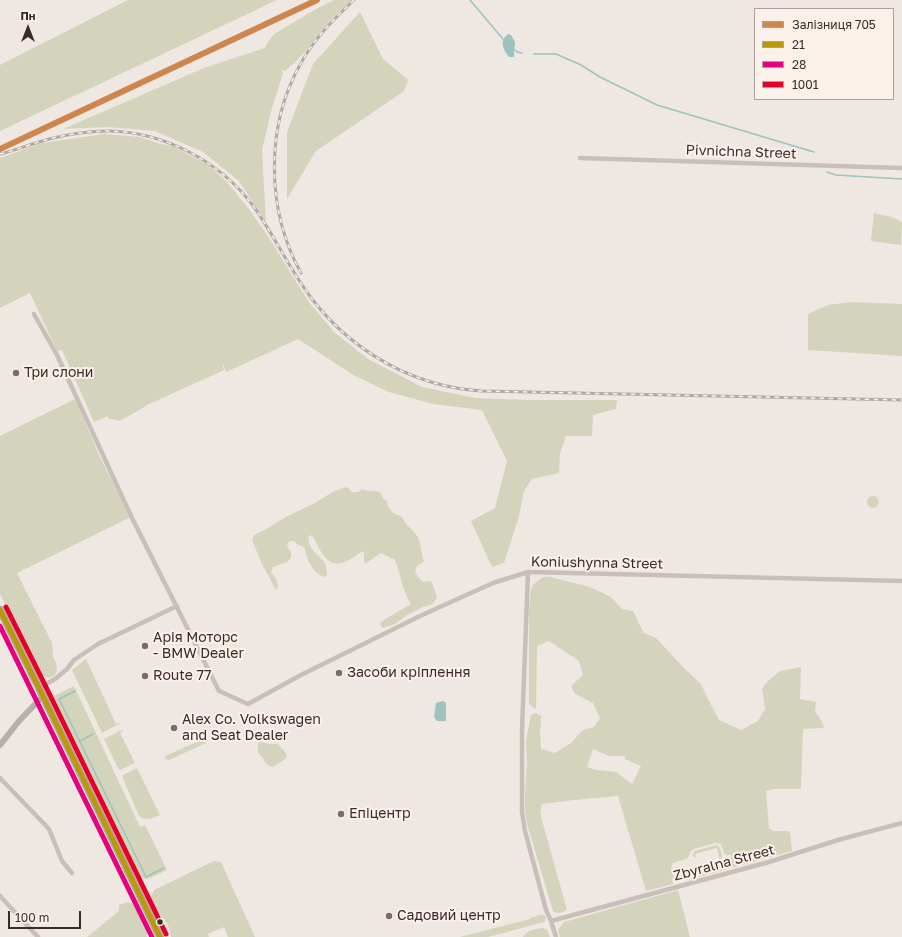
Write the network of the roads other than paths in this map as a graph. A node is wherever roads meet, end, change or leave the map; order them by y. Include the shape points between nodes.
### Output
1 (580, 158) dead end
2 (902, 168) edge
3 (34, 314) dead end
4 (528, 572) junction
5 (902, 581) edge
6 (177, 606) junction
7 (0, 610) edge
8 (41, 692) junction
9 (0, 745) edge
10 (0, 778) edge
11 (902, 823) edge
12 (72, 873) dead end
13 (0, 896) edge
14 (551, 922) junction
15 (38, 937) edge
16 (160, 937) edge
17 (556, 937) edge

1 - 2 street, Pivnichna Street
3 - 6 street via 57,355 131,516
4 - 5 street, Koniushynna Street
4 - 6 street, Koniushynna Street via 493,583 420,616 248,704 219,691
4 - 14 street via 522,730 522,812
6 - 8 street via 98,644 74,660
7 - 8 highway
8 - 9 main road
8 - 16 highway
10 - 12 street via 48,829 62,861
11 - 14 street, Zbyralna Street
13 - 15 street
14 - 17 street

